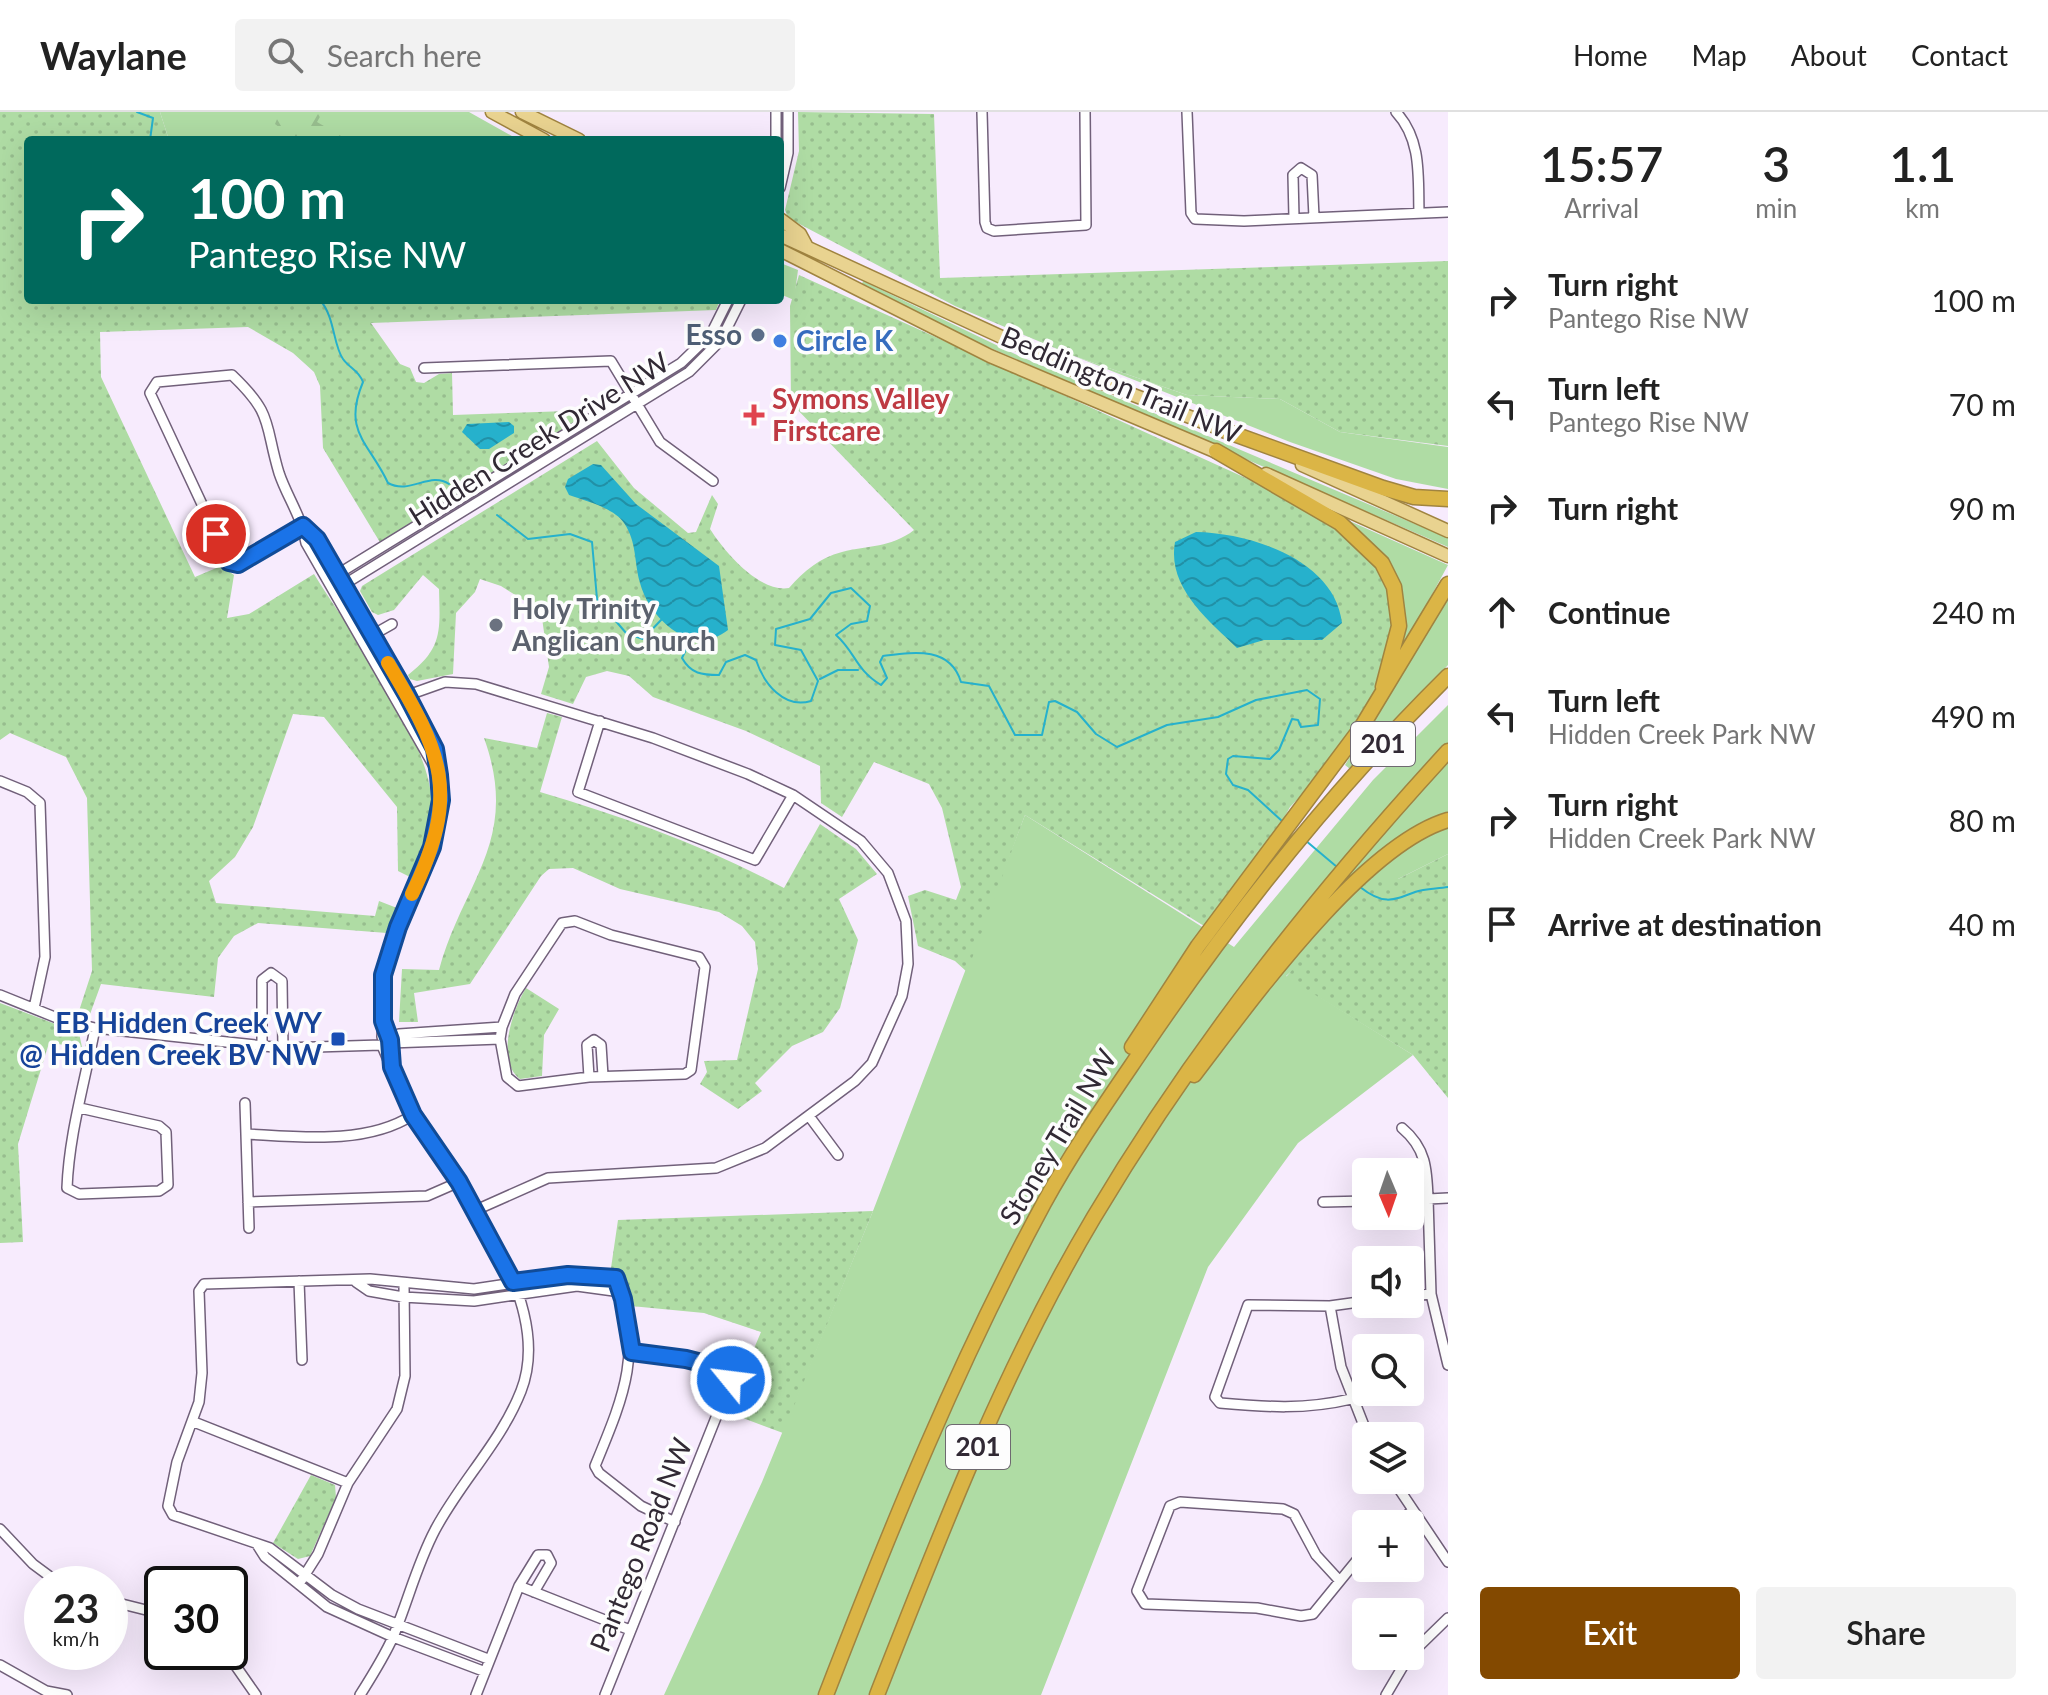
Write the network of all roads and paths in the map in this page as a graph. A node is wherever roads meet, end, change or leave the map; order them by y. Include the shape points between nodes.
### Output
1 (492, 112) edge
2 (522, 112) edge
3 (776, 112) edge
4 (788, 112) edge
5 (982, 112) edge
6 (1085, 112) edge
7 (1187, 112) edge
8 (1396, 112) edge
9 (537, 136) edge
10 (571, 136) edge
11 (776, 136) edge
12 (784, 170) edge
13 (1448, 212) edge
14 (1419, 213) junction
15 (1314, 217) junction
16 (1294, 218) junction
17 (784, 222) edge
18 (784, 237) edge
19 (807, 247) junction
20 (784, 252) edge
21 (726, 304) edge
22 (739, 304) edge
23 (699, 349) junction
24 (707, 357) junction
25 (424, 368) dead end
26 (630, 395) junction
27 (636, 406) junction
28 (1223, 430) junction
29 (554, 441) junction
30 (561, 451) junction
31 (1216, 451) junction
32 (713, 481) dead end
33 (1448, 499) edge
34 (303, 526) junction
35 (1448, 531) edge
36 (1448, 556) edge
37 (338, 574) junction
38 (328, 580) junction
39 (1448, 584) edge
40 (340, 587) junction
41 (392, 624) dead end
42 (367, 638) junction
43 (1448, 676) edge
44 (1382, 696) junction
45 (402, 697) junction
46 (600, 721) junction
47 (1448, 751) edge
48 (0, 781) edge
49 (793, 795) junction
50 (1448, 820) edge
51 (0, 995) edge
52 (34, 1008) junction
53 (502, 1027) junction
54 (95, 1028) junction
55 (500, 1039) junction
56 (385, 1041) junction
57 (262, 1045) junction
58 (283, 1048) junction
59 (603, 1076) junction
60 (589, 1077) junction
61 (245, 1103) dead end
62 (80, 1108) junction
63 (413, 1115) junction
64 (809, 1116) junction
65 (1402, 1128) dead end
66 (247, 1134) junction
67 (838, 1155) dead end
68 (1062, 1173) junction
69 (459, 1182) junction
70 (1448, 1198) edge
71 (1424, 1199) edge
72 (1428, 1199) junction
73 (1352, 1201) edge
74 (248, 1202) junction
75 (1323, 1202) dead end
76 (1099, 1209) junction
77 (476, 1210) junction
78 (249, 1228) dead end
79 (299, 1281) junction
80 (356, 1282) junction
81 (513, 1282) junction
82 (404, 1285) junction
83 (621, 1292) junction
84 (517, 1293) junction
85 (1431, 1294) junction
86 (1424, 1295) edge
87 (403, 1297) junction
88 (1352, 1303) edge
89 (1330, 1306) junction
90 (632, 1352) junction
91 (302, 1360) dead end
92 (1448, 1365) edge
93 (1351, 1399) junction
94 (194, 1422) junction
95 (1362, 1422) edge
96 (348, 1483) junction
97 (675, 1522) junction
98 (0, 1530) edge
99 (1424, 1530) edge
100 (9, 1539) junction
101 (258, 1546) junction
102 (0, 1547) edge
103 (1448, 1562) edge
104 (1352, 1564) edge
105 (36, 1566) edge
106 (306, 1575) junction
107 (1338, 1579) junction
108 (299, 1584) junction
109 (519, 1586) junction
110 (534, 1592) junction
111 (1448, 1618) edge
112 (398, 1624) junction
113 (630, 1630) junction
114 (393, 1637) junction
115 (1424, 1642) edge
116 (0, 1665) edge
117 (485, 1665) junction
118 (239, 1670) edge
119 (1401, 1670) edge
120 (46, 1693) edge
121 (67, 1695) edge
122 (256, 1695) edge
123 (360, 1695) edge
124 (476, 1695) edge
125 (605, 1695) edge
126 (826, 1695) edge
127 (877, 1695) edge
128 (1386, 1695) edge

1 - 9 main road
2 - 10 main road
3 - 11 street
4 - 12 street
5 - 6 street via 985,222 994,231 1086,225
7 - 16 street via 1195,219
8 - 14 street via 1418,155
13 - 14 street
14 - 15 street
15 - 16 street
15 - 16 street via 1312,175 1301,168 1293,175
17 - 19 main road
18 - 19 main road, Beddington Trail NW
19 - 28 main road, Beddington Trail NW via 1095,380
20 - 31 main road, Beddington Trail NW via 990,356
21 - 23 street, Hidden Creek Drive NW
22 - 24 street, Hidden Creek Drive NW
23 - 24 street
23 - 26 street, Hidden Creek Drive NW
24 - 27 street, Hidden Creek Drive NW
25 - 26 street via 611,361
26 - 27 street
26 - 29 street, Hidden Creek Drive NW
27 - 30 street, Hidden Creek Drive NW
27 - 32 street via 660,442
28 - 33 highway via 1383,488
28 - 35 main road, Beddington Trail NW
29 - 30 street
29 - 37 street, Hidden Creek Drive NW
30 - 40 street, Hidden Creek Drive NW
31 - 36 main road, Beddington Trail NW
31 - 44 highway via 1340,523 1382,563 1394,587 1399,626
34 - 34 street via 279,474 271,426 253,395 232,375 157,382 150,393 229,562 238,564
34 - 37 street
34 - 38 street via 306,543
37 - 38 street, Hidden Creek Drive NW
37 - 40 street
38 - 40 street
39 - 44 highway
40 - 42 street
41 - 42 street
42 - 45 street
43 - 68 highway, Stoney Trail NW / 201 via 1283,860 1178,997
44 - 68 highway via 1198,946 1085,1120
45 - 46 street via 445,682 463,682
45 - 56 street via 439,775 439,823 383,975
46 - 49 street
46 - 49 street via 578,792 755,860
47 - 76 highway, 201 via 1324,891 1194,1059
48 - 52 street via 40,803 45,957
49 - 64 street via 875,855 900,901 908,937 902,996 886,1039 855,1081
50 - 76 highway via 1405,840 1338,900 1204,1062
51 - 52 street
52 - 54 street
53 - 55 street
53 - 56 street via 399,1034
53 - 59 street via 515,994 562,923 575,921 699,957 705,967 691,1070
54 - 57 street
54 - 62 street
55 - 56 street
55 - 60 street via 507,1077 518,1086
56 - 58 street
56 - 63 street
57 - 58 street
57 - 58 street via 262,980 271,973 282,981
59 - 60 street
59 - 60 street via 601,1045 594,1040 587,1045
61 - 66 street
62 - 62 street via 69,1144 67,1188 79,1194 159,1191 168,1185 166,1132
63 - 66 street via 366,1133
63 - 69 street
64 - 67 street
64 - 77 street via 765,1148 716,1168 548,1178
65 - 72 street via 1415,1139 1426,1162
66 - 74 street
68 - 126 highway, Stoney Trail NW / 201 via 940,1411
69 - 74 street via 427,1196
69 - 77 street
70 - 72 street
71 - 72 street
72 - 85 street
73 - 75 street
74 - 78 street
76 - 127 highway, 201 via 989,1420
77 - 81 street
79 - 80 street
79 - 91 street
79 - 94 street via 204,1284 199,1291 202,1373
80 - 82 street
80 - 87 street via 369,1291
81 - 82 street via 474,1289
81 - 83 street via 609,1275
81 - 84 street
82 - 87 street
83 - 84 street via 577,1286
83 - 90 street
84 - 87 street via 474,1301
84 - 112 street via 528,1323 523,1387 506,1424 435,1529
85 - 86 street
85 - 92 street
87 - 96 street via 405,1376 397,1409
88 - 89 street
89 - 93 street
89 - 93 street via 1248,1305 1215,1397 1220,1403 1284,1409
90 - 97 street via 618,1409 595,1466 641,1506
90 - 97 street, Pantego Road NW via 729,1370 731,1380
93 - 95 street
94 - 96 street
94 - 101 street via 177,1462 168,1506 173,1515
96 - 106 street
97 - 113 street, Pantego Road NW
98 - 100 street
99 - 103 street
100 - 102 street
100 - 105 street
101 - 106 street via 270,1548
101 - 108 street
104 - 107 street
106 - 108 street
106 - 112 street via 358,1609
107 - 107 street via 1313,1614 1301,1616 1257,1608 1145,1604 1137,1591 1170,1506 1180,1502 1294,1514 1316,1555
108 - 114 street via 327,1607
109 - 110 street
109 - 110 street via 538,1555 547,1555 551,1563
109 - 117 street
110 - 113 street
111 - 115 street
112 - 114 street
112 - 117 street
113 - 125 street, Pantego Road NW
114 - 117 street
114 - 123 street
116 - 120 street
117 - 124 street
118 - 122 street
119 - 128 street
120 - 121 street

